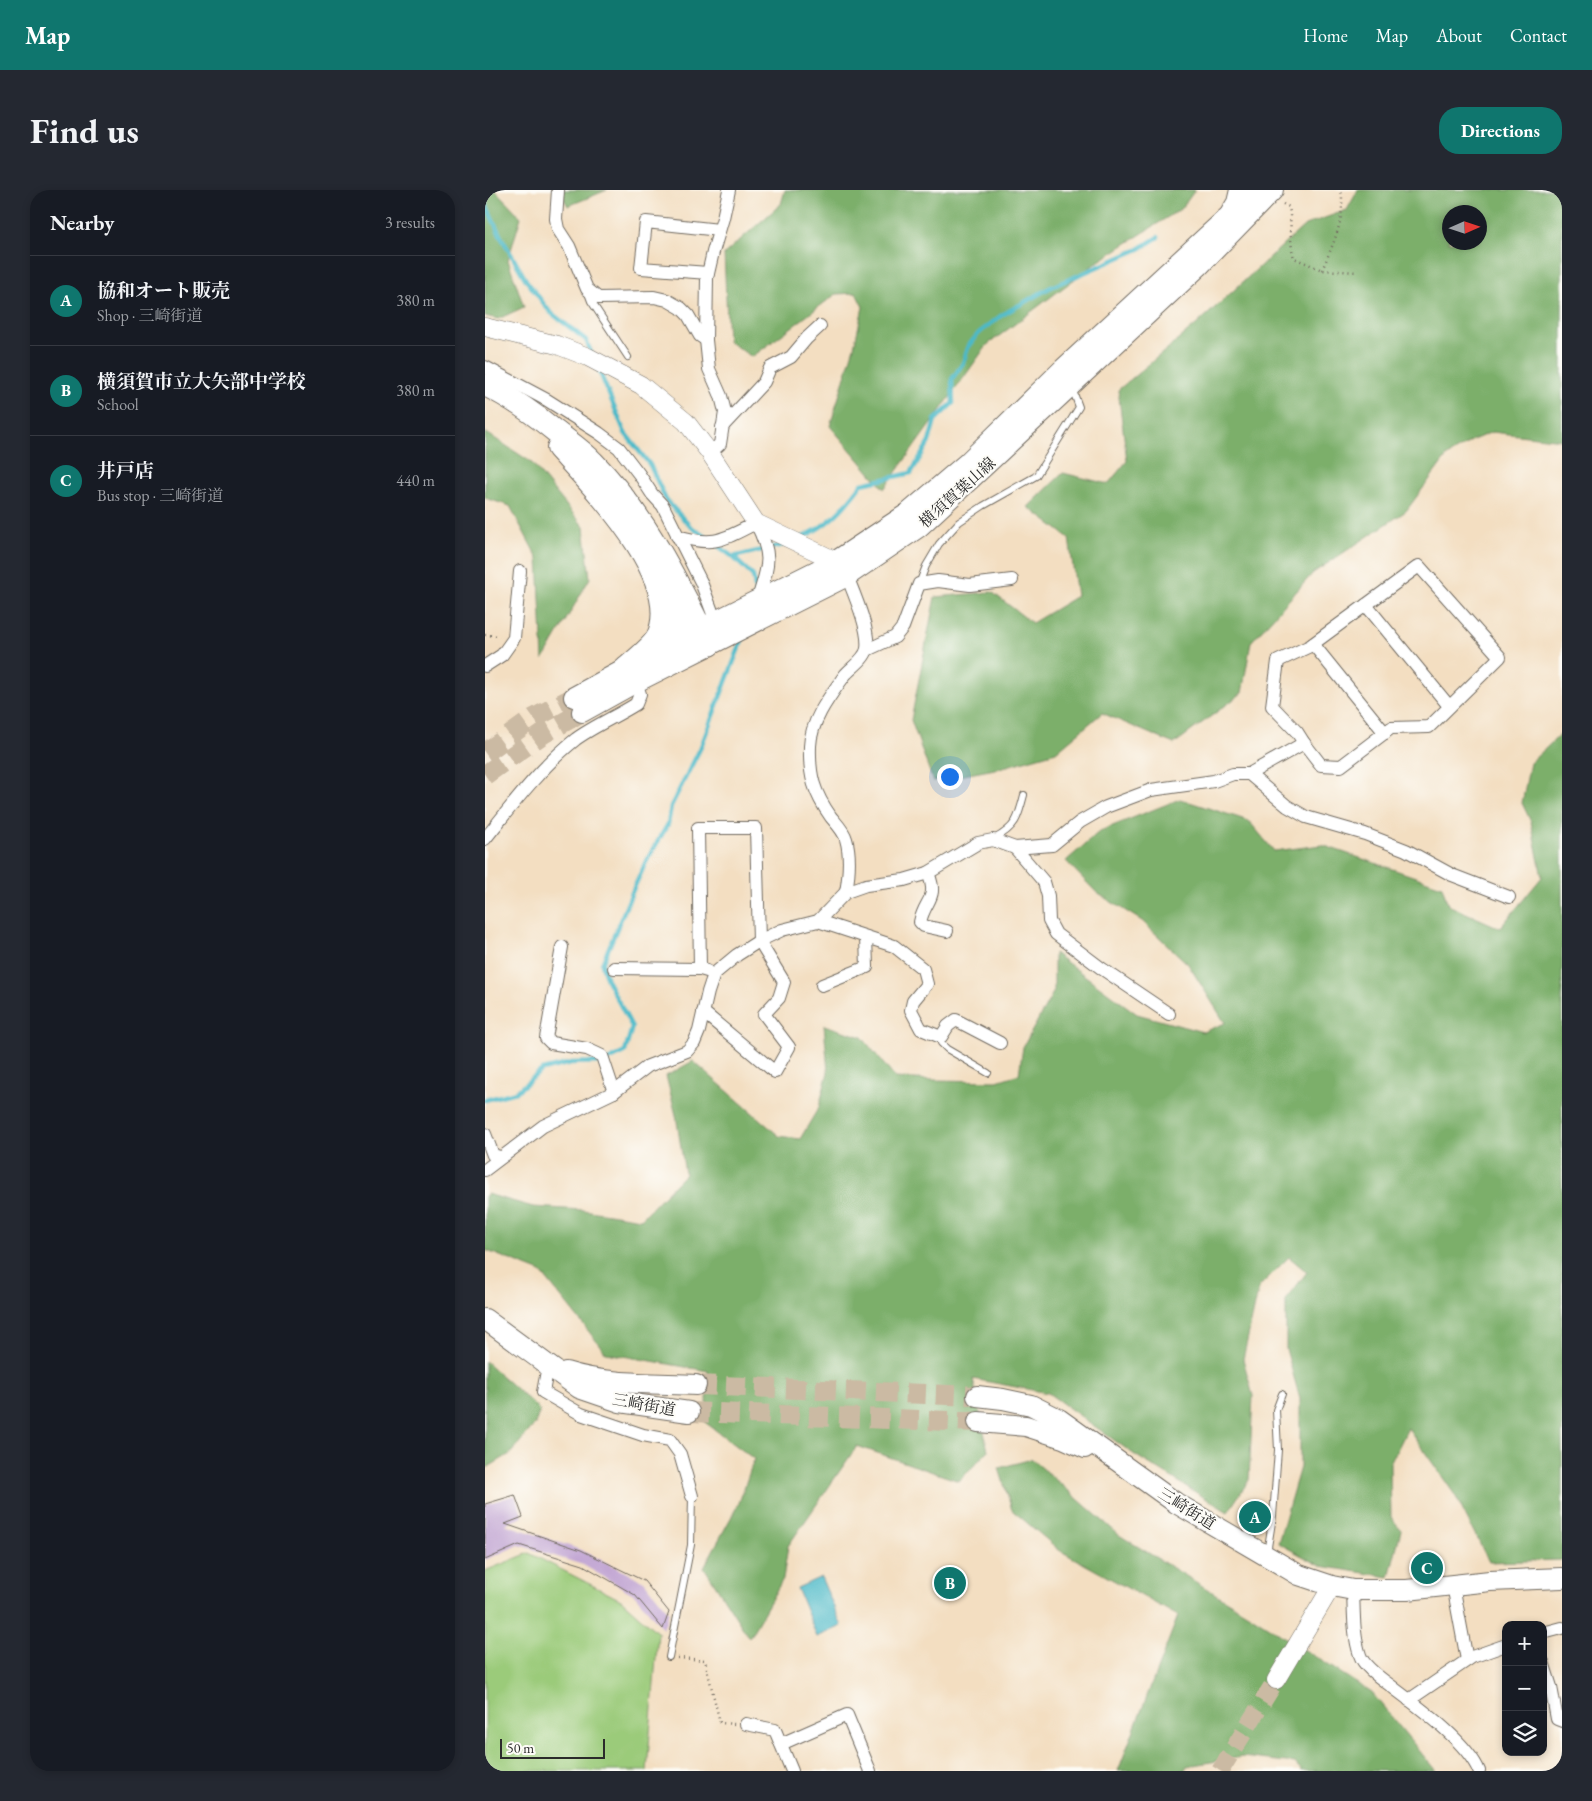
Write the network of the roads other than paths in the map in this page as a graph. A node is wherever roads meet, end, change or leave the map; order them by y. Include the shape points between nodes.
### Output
1 (558, 190) edge
2 (729, 190) edge
3 (1241, 190) edge
4 (1253, 190) edge
5 (1276, 196) edge
6 (1232, 213) junction
7 (719, 230) junction
8 (708, 273) junction
9 (587, 290) junction
10 (820, 326) dead end
11 (485, 327) edge
12 (706, 340) junction
13 (628, 357) dead end
14 (485, 367) edge
15 (1071, 384) junction
16 (485, 385) edge
17 (485, 396) edge
18 (722, 427) junction
19 (710, 453) junction
20 (756, 523) junction
21 (677, 536) junction
22 (841, 569) junction
23 (520, 571) dead end
24 (1011, 580) dead end
25 (657, 584) junction
26 (919, 584) junction
27 (757, 602) junction
28 (1366, 605) junction
29 (703, 633) junction
30 (1313, 644) junction
31 (867, 650) junction
32 (485, 666) edge
33 (630, 676) junction
34 (578, 705) tunnel mouth
35 (1449, 706) junction
36 (1385, 733) junction
37 (1304, 743) junction
38 (1249, 774) junction
39 (1025, 795) dead end
40 (485, 839) edge
41 (993, 840) junction
42 (1015, 848) junction
43 (928, 873) junction
44 (846, 892) junction
45 (1509, 897) dead end
46 (818, 921) junction
47 (947, 931) dead end
48 (866, 937) junction
49 (759, 941) junction
50 (562, 947) dead end
51 (614, 968) dead end
52 (700, 969) junction
53 (714, 974) junction
54 (822, 985) dead end
55 (703, 1012) junction
56 (1169, 1014) dead end
57 (941, 1037) junction
58 (1000, 1043) dead end
59 (988, 1074) dead end
60 (614, 1092) junction
61 (485, 1134) edge
62 (492, 1157) edge
63 (485, 1170) edge
64 (485, 1319) edge
65 (547, 1366) junction
66 (696, 1385) tunnel mouth
67 (1281, 1394) dead end
68 (977, 1396) tunnel mouth
69 (1031, 1405) junction
70 (689, 1412) tunnel mouth
71 (978, 1422) tunnel mouth
72 (1026, 1426) junction
73 (1131, 1471) junction
74 (692, 1496) joint
75 (1267, 1556) junction
76 (1562, 1578) edge
77 (1453, 1585) junction
78 (1332, 1586) junction
79 (1353, 1590) junction
80 (1562, 1628) edge
81 (1547, 1632) edge
82 (1502, 1646) edge
83 (669, 1657) road end
84 (1467, 1660) junction
85 (1544, 1666) edge
86 (1276, 1680) tunnel mouth
87 (1409, 1700) junction
88 (1562, 1721) edge
89 (746, 1724) road end
90 (781, 1744) junction
91 (792, 1771) edge
92 (870, 1771) edge
93 (1479, 1771) edge

1 - 9 street via 558,230 569,246
2 - 7 street
3 - 6 highway
4 - 6 main road, 横須賀葉山線
5 - 15 main road, 横須賀葉山線
6 - 22 main road, 横須賀葉山線 via 968,462
7 - 8 street
7 - 8 street via 646,222 641,268
8 - 12 street
9 - 12 street via 598,298 654,297 667,300 688,315 700,336
9 - 13 lane
10 - 18 street via 791,357 770,368 764,382
11 - 19 street via 557,345 616,370 641,385 686,422
12 - 18 street via 709,369 725,412
14 - 21 street via 547,400 619,448 663,506
15 - 22 main road, 横須賀葉山線 via 919,527
15 - 26 lane via 1079,407 1036,476 959,522 939,544
16 - 29 highway via 527,409 592,461 610,481 659,549
17 - 25 highway via 546,436 590,483 632,537
18 - 19 street via 720,444
19 - 20 street
20 - 21 street via 711,543
20 - 22 street
20 - 27 street via 766,543 768,558
21 - 29 street via 701,582
22 - 27 main road, 横須賀葉山線
22 - 29 main road, 横須賀葉山線
22 - 31 street via 859,608
23 - 32 street via 514,638 502,655
24 - 26 street via 970,585
25 - 29 highway
25 - 33 highway via 662,597 661,627 656,640
26 - 31 street via 903,627 895,637
27 - 29 main road, 横須賀葉山線
28 - 30 street
28 - 35 street
28 - 35 street via 1419,566 1500,657
29 - 33 main road, 横須賀葉山線
30 - 36 street
30 - 37 street via 1278,661 1272,706
31 - 44 street via 818,716 811,733 811,779 846,838 849,870
33 - 34 main road, 横須賀葉山線
33 - 40 street via 640,694 636,704 577,738 508,810
35 - 36 street via 1429,726 1391,728
36 - 37 street via 1341,766 1321,765
37 - 38 street
38 - 42 street via 1233,774 1214,781 1151,790 1106,807 1079,822 1052,844
38 - 45 street via 1287,806 1306,817 1406,850 1452,874
39 - 41 lane via 1017,821
41 - 42 street
41 - 43 street via 978,843
42 - 56 street via 1044,882 1049,896 1049,921 1056,934
43 - 44 street
43 - 47 street via 934,886 920,922 924,926
44 - 46 street
46 - 48 street
46 - 49 street via 782,930
48 - 54 street via 867,967
48 - 57 street via 893,946 923,969 927,984 913,1001 911,1010 921,1028
49 - 52 street via 756,828 698,828
49 - 53 street
49 - 55 street via 784,982 779,998 765,1014 789,1047 775,1072
50 - 60 street via 546,1038 551,1043 587,1049 602,1056
51 - 52 street
52 - 53 street
53 - 55 street
55 - 60 street via 695,1044 687,1051 648,1066
57 - 58 street via 957,1020
57 - 59 lane via 941,1043 947,1049
60 - 62 street via 543,1126
61 - 62 street
62 - 63 street
64 - 65 main road, 三崎街道
65 - 66 main road, 三崎街道 via 582,1377
65 - 70 main road, 三崎街道 via 579,1388 620,1402
65 - 74 street via 543,1392 581,1414 643,1435 670,1440 680,1454
67 - 75 lane via 1276,1410 1278,1450
68 - 69 main road, 三崎街道
69 - 72 main road via 1033,1416
69 - 73 main road, 三崎街道 via 1059,1419
71 - 72 main road, 三崎街道
72 - 73 main road, 三崎街道 via 1063,1438
73 - 75 main road, 三崎街道 via 1176,1503
74 - 83 lane via 691,1545
75 - 78 main road, 三崎街道 via 1299,1576
76 - 77 main road, 三崎街道
77 - 79 main road, 三崎街道 via 1407,1590
77 - 84 street
78 - 79 main road, 三崎街道
78 - 86 street
79 - 87 street via 1360,1657 1373,1672
80 - 81 street
82 - 84 street
84 - 87 street
85 - 88 street via 1557,1719
87 - 93 street via 1458,1742
89 - 90 street via 775,1730
90 - 91 street
90 - 92 street via 847,1715

